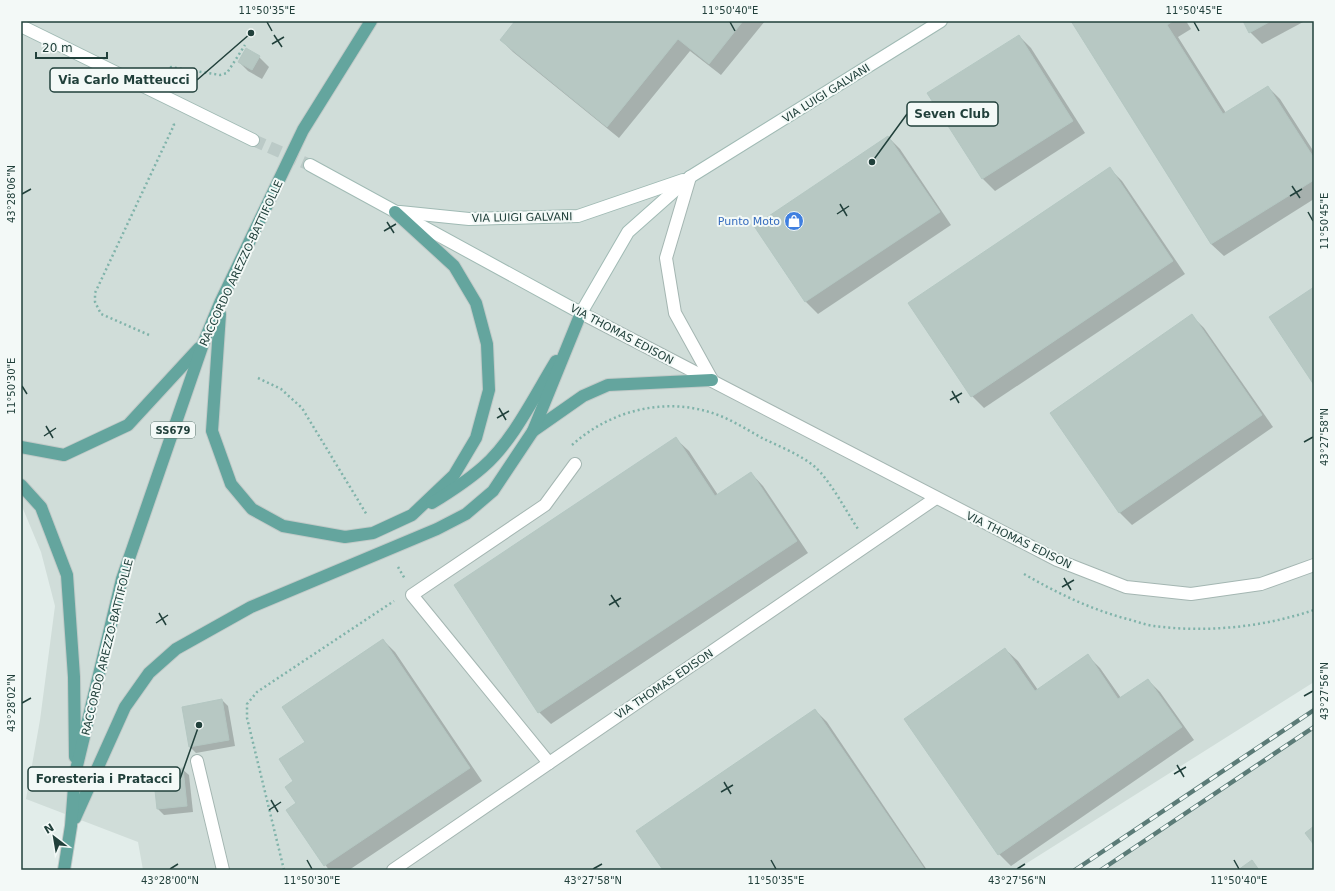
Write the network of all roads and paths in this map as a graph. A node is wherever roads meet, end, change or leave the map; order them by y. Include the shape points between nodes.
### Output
1 (371, 21) edge
2 (941, 21) edge
3 (21, 26) edge
4 (245, 45) dead end
5 (157, 93) junction
6 (171, 117) dead end
7 (253, 140) tunnel mouth
8 (310, 165) tunnel mouth
9 (690, 177) junction
10 (395, 212) junction
11 (220, 303) junction
12 (581, 313) junction
13 (575, 331) junction
14 (149, 336) dead end
15 (203, 344) junction
16 (258, 378) dead end
17 (712, 380) junction
18 (533, 431) junction
19 (21, 447) edge
20 (570, 447) dead end
21 (575, 464) dead end
22 (21, 485) edge
23 (936, 498) junction
24 (412, 515) junction
25 (369, 519) dead end
26 (868, 544) junction
27 (1314, 565) edge
28 (398, 567) dead end
29 (1024, 574) dead end
30 (406, 581) dead end
31 (397, 600) dead end
32 (1314, 610) edge
33 (197, 761) dead end
34 (549, 763) junction
35 (75, 774) junction
36 (71, 826) junction
37 (64, 870) edge
38 (223, 870) edge
39 (284, 870) edge
40 (393, 870) edge

1 - 11 main road, RACCORDO AREZZO-BATTIFOLLE / SS679 via 303,130
2 - 9 street, VIA LUIGI GALVANI
3 - 5 street
4 - 5 path via 227,73 220,75 171,67
5 - 7 street
6 - 14 path via 174,125 94,293 101,314
8 - 10 street, VIA THOMAS EDISON
9 - 10 street, VIA LUIGI GALVANI via 578,216 469,219
9 - 12 street, VIA LUIGI GALVANI via 628,232
9 - 17 street via 666,258 675,313
10 - 12 street, VIA THOMAS EDISON
10 - 24 main road via 454,266 476,303 488,344 489,390 476,438 454,475
11 - 15 main road, RACCORDO AREZZO-BATTIFOLLE / SS679
11 - 24 main road via 212,431 231,484 252,509 283,526 345,537 373,533
12 - 13 main road
12 - 17 street, VIA THOMAS EDISON
13 - 18 main road
13 - 24 main road via 508,438 484,467
15 - 19 main road via 128,425 64,455
15 - 35 main road, RACCORDO AREZZO-BATTIFOLLE / SS679 via 122,579
16 - 25 path via 281,389 302,408
17 - 18 main road via 608,385 583,396
17 - 23 street, VIA THOMAS EDISON
18 - 36 main road via 493,491 466,514 437,529 251,607 176,649 149,673 125,707
20 - 26 path via 585,433 608,419 631,411 656,406 676,406 697,408 719,415 815,467
21 - 34 street via 544,505 412,595
22 - 35 main road via 41,507 67,575 74,677
23 - 26 street, VIA THOMAS EDISON
23 - 27 street, VIA THOMAS EDISON via 1057,560 1126,586 1191,594 1261,584
26 - 34 street, VIA THOMAS EDISON
28 - 30 path
29 - 32 path via 1066,598 1105,613 1153,626 1207,629 1254,624 1298,616
31 - 39 path via 257,692 247,704 247,718
33 - 38 street
34 - 40 street, VIA THOMAS EDISON
35 - 36 main road, RACCORDO AREZZO-BATTIFOLLE / SS679
36 - 37 main road, RACCORDO AREZZO-BATTIFOLLE / SS679

